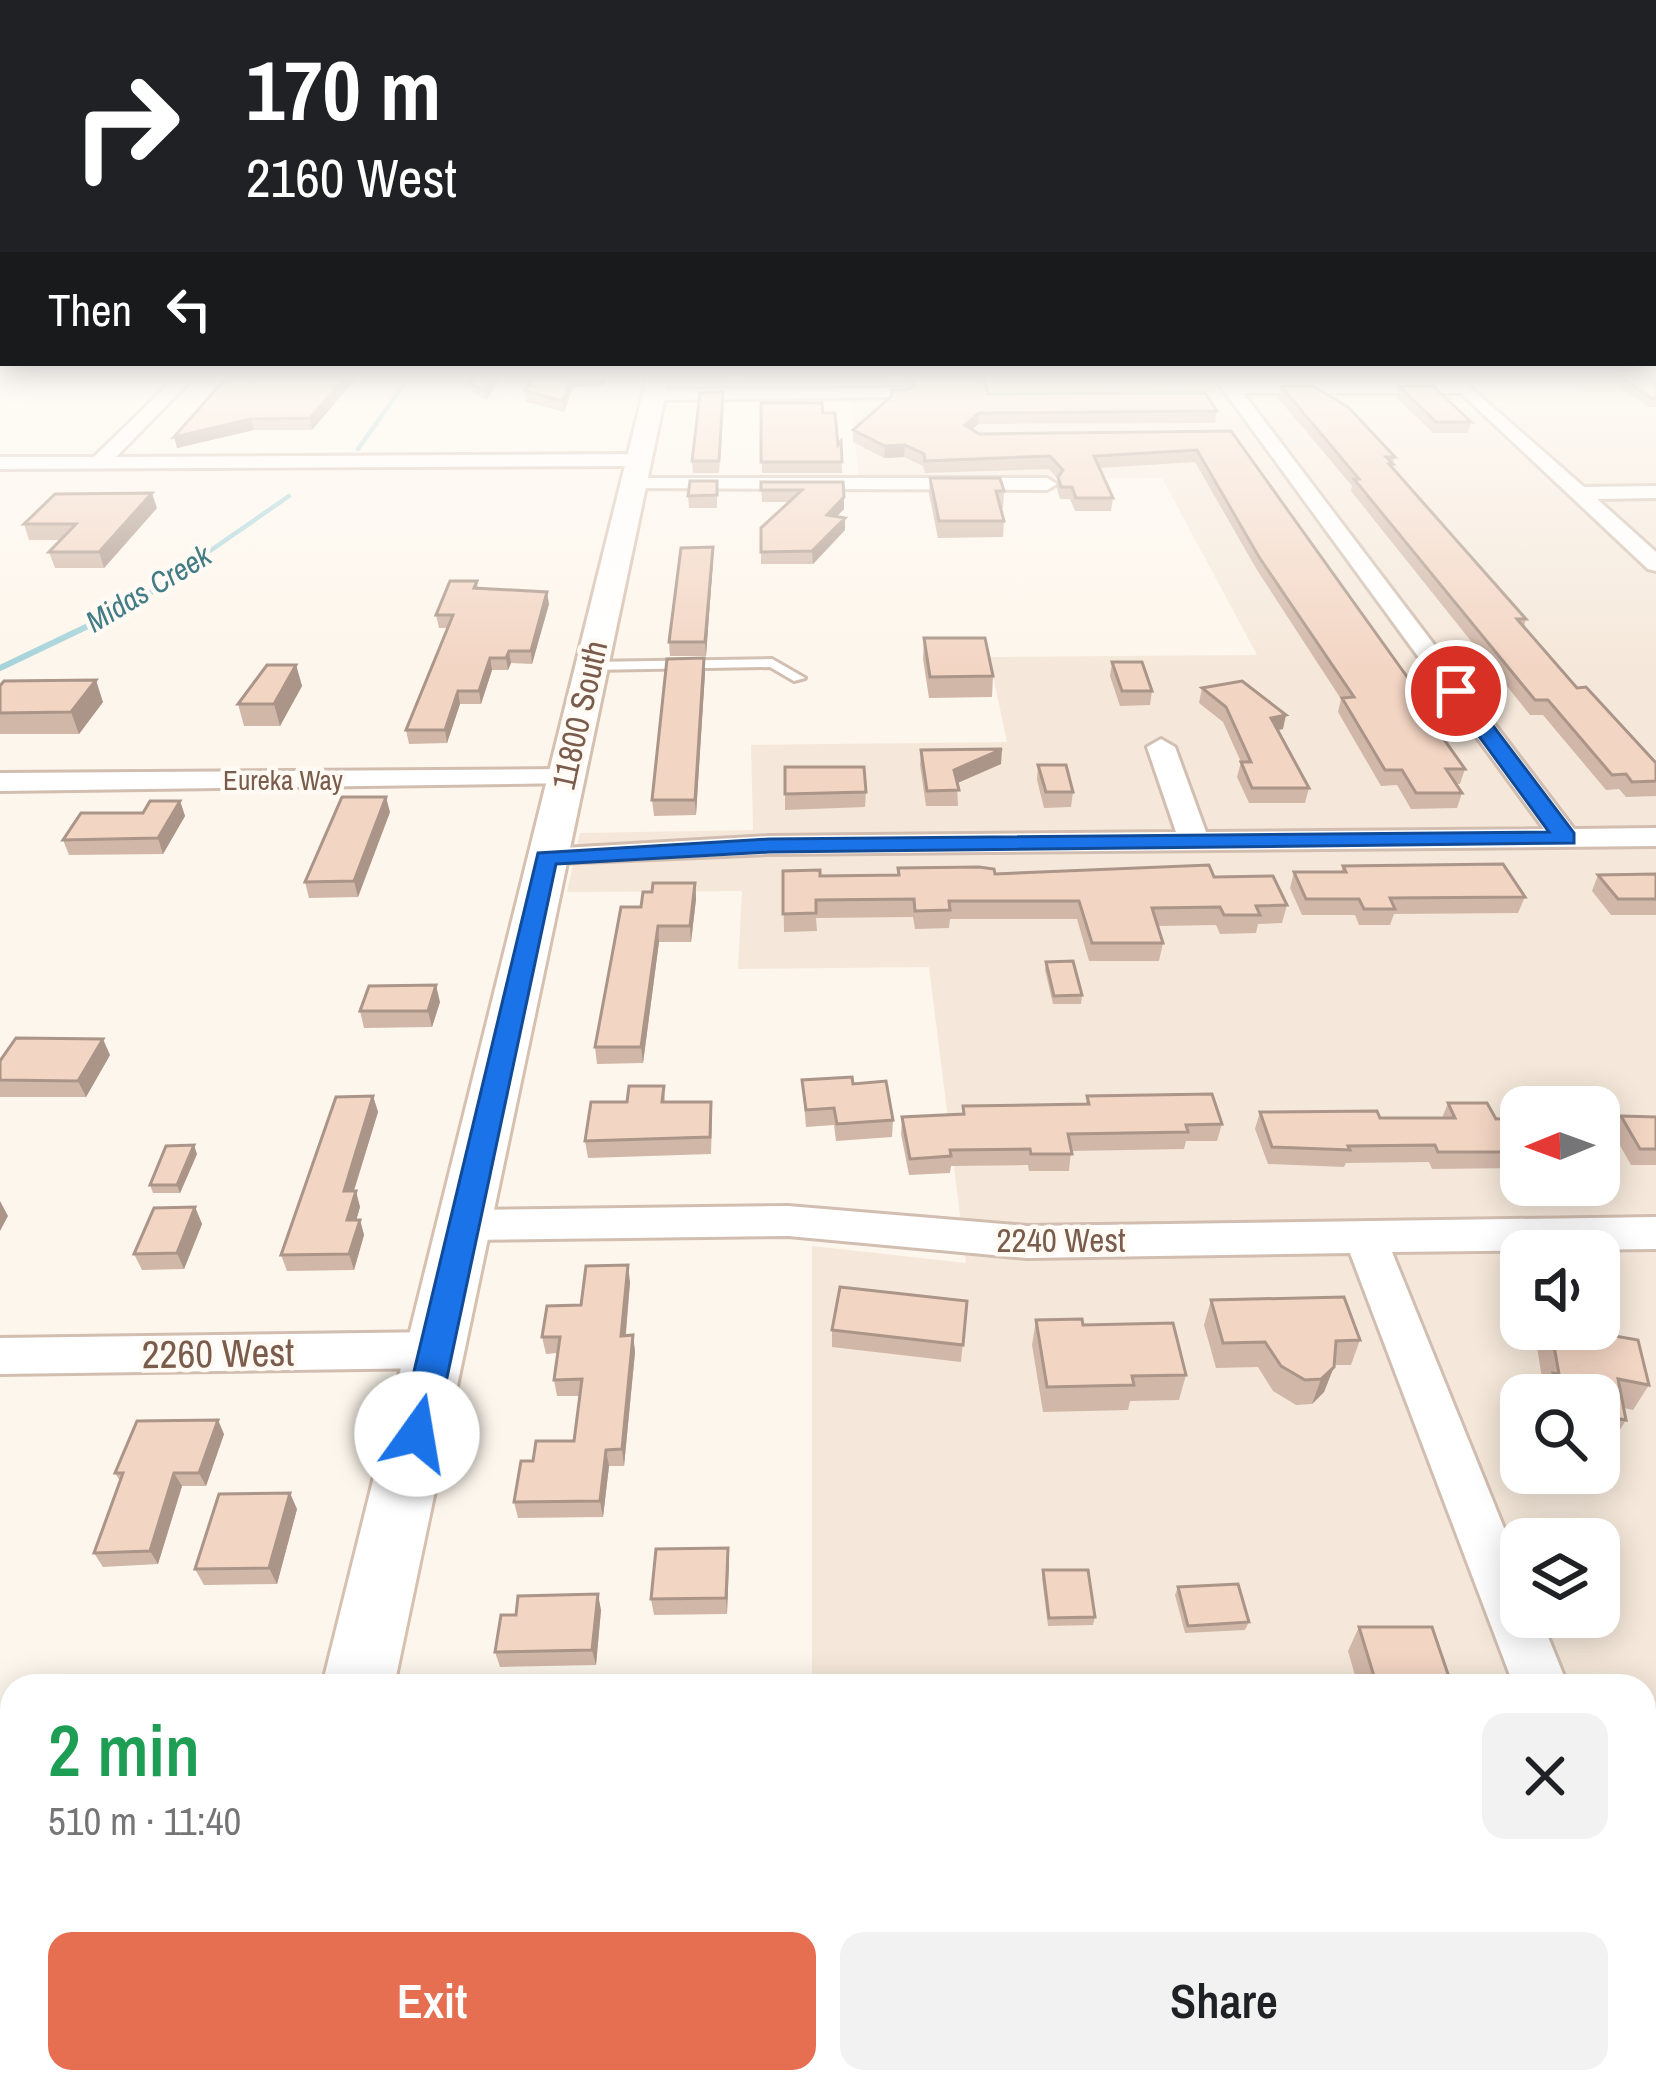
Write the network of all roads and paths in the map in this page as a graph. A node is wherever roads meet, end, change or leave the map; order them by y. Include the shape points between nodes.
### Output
1 (633, 475) edge
2 (728, 475) edge
3 (1285, 475) edge
4 (1559, 475) edge
5 (1047, 484) dead end
6 (1656, 492) edge
7 (1580, 493) junction
8 (1656, 564) edge
9 (590, 666) junction
10 (799, 678) dead end
11 (1161, 747) dead end
12 (566, 777) junction
13 (0, 782) edge
14 (1656, 837) edge
15 (1566, 838) junction
16 (1194, 842) junction
17 (546, 858) junction
18 (467, 1225) junction
19 (1656, 1233) edge
20 (1365, 1237) junction
21 (436, 1350) junction
22 (0, 1356) edge
23 (361, 1674) edge
24 (1536, 1674) edge

1 - 9 main road, 11800 South
2 - 5 street
3 - 15 street
4 - 7 street
6 - 7 street
7 - 8 street
9 - 10 lane via 772,663
9 - 12 main road, 11800 South
11 - 16 street
12 - 13 street, Eureka Way
12 - 17 main road, 11800 South
14 - 15 street
15 - 16 street
16 - 17 street via 769,845
17 - 18 main road, 11800 South
18 - 20 street, 2240 West via 788,1221 1027,1242
18 - 21 main road, 11800 South
19 - 20 street, 2240 West
20 - 24 street
21 - 22 street, 2260 West
21 - 23 main road, 11800 South

